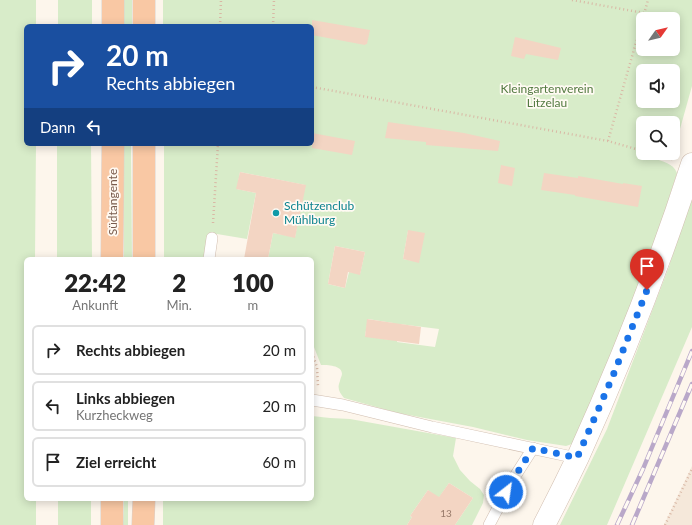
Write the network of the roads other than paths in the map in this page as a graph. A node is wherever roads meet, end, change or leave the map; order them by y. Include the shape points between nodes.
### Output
1 (113, 0) edge
2 (144, 0) edge
3 (113, 24) edge
4 (144, 24) edge
5 (113, 146) edge
6 (144, 146) edge
7 (692, 164) edge
8 (212, 238) road end
9 (112, 257) edge
10 (144, 257) edge
11 (209, 257) edge
12 (316, 401) edge
13 (533, 448) junction
14 (577, 458) junction
15 (112, 501) edge
16 (144, 501) edge
17 (112, 525) edge
18 (143, 525) edge
19 (489, 525) edge
20 (544, 525) edge

1 - 3 highway
2 - 4 highway
5 - 9 highway, Südtangente
6 - 10 highway
7 - 14 street via 638,315
8 - 11 lane
12 - 13 lane
13 - 14 lane
13 - 19 lane
14 - 20 street
15 - 17 highway
16 - 18 highway

